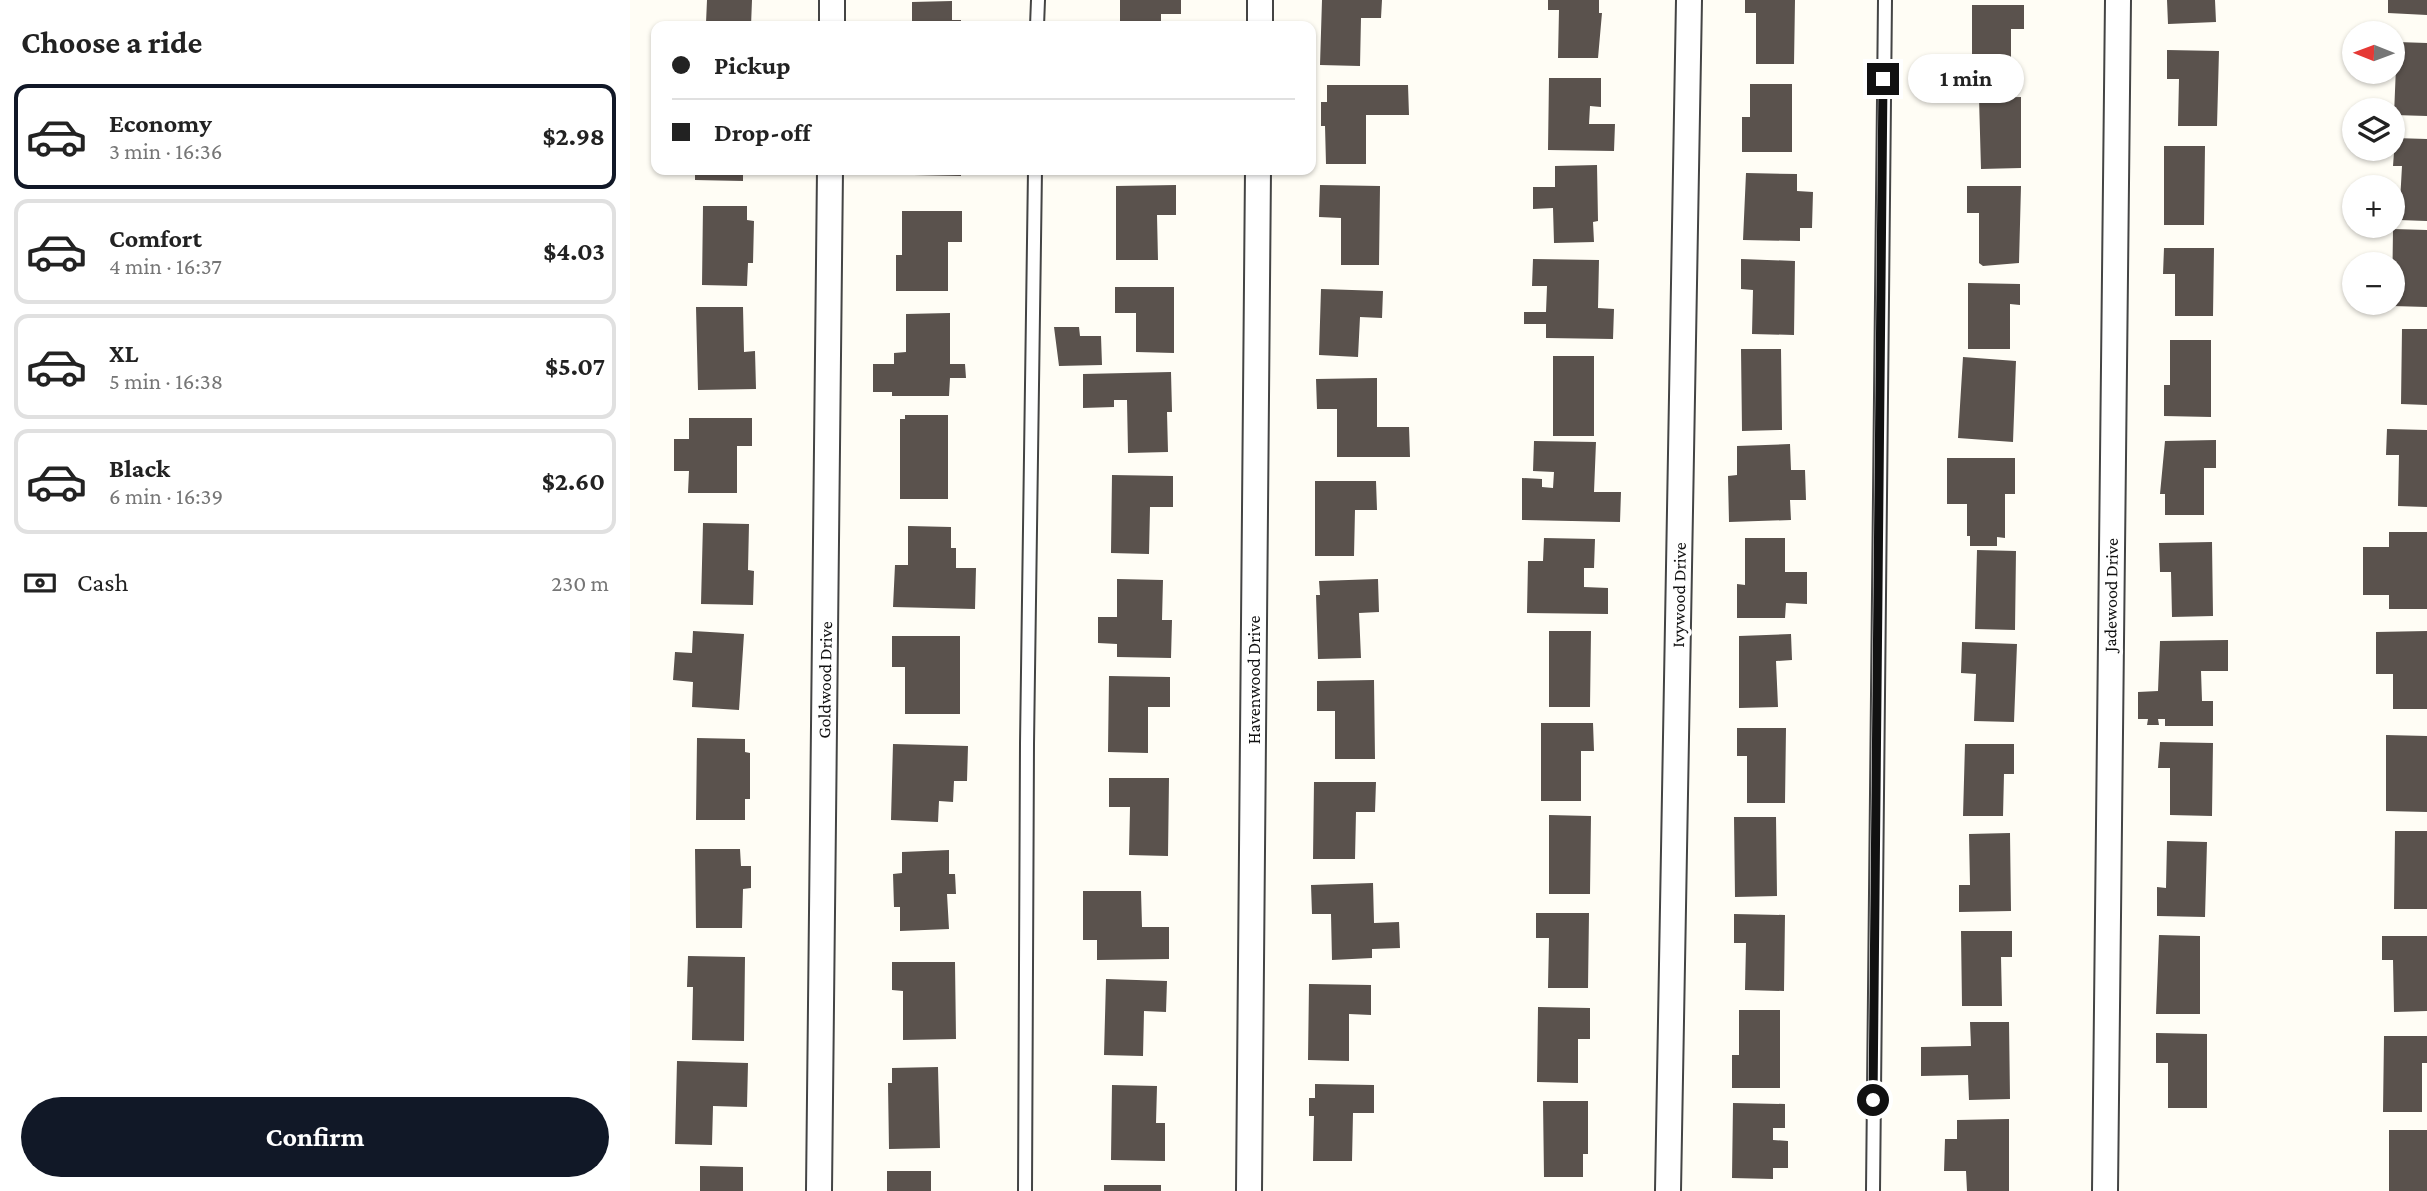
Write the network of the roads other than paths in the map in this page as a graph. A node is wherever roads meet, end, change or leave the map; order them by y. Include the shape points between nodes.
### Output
1 (832, 0) edge
2 (1038, 0) edge
3 (1260, 0) edge
4 (1689, 0) edge
5 (1885, 0) edge
6 (2118, 0) edge
7 (832, 21) edge
8 (1037, 21) edge
9 (1260, 21) edge
10 (830, 175) edge
11 (1035, 175) edge
12 (1258, 175) edge
13 (819, 1191) edge
14 (1025, 1191) edge
15 (1250, 1191) edge
16 (1668, 1191) edge
17 (1873, 1191) edge
18 (2105, 1191) edge

1 - 7 street
2 - 8 lane
3 - 9 street
4 - 16 street, Ivywood Drive
5 - 17 lane
6 - 18 street, Jadewood Drive
10 - 13 street, Goldwood Drive
11 - 14 lane
12 - 15 street, Havenwood Drive

